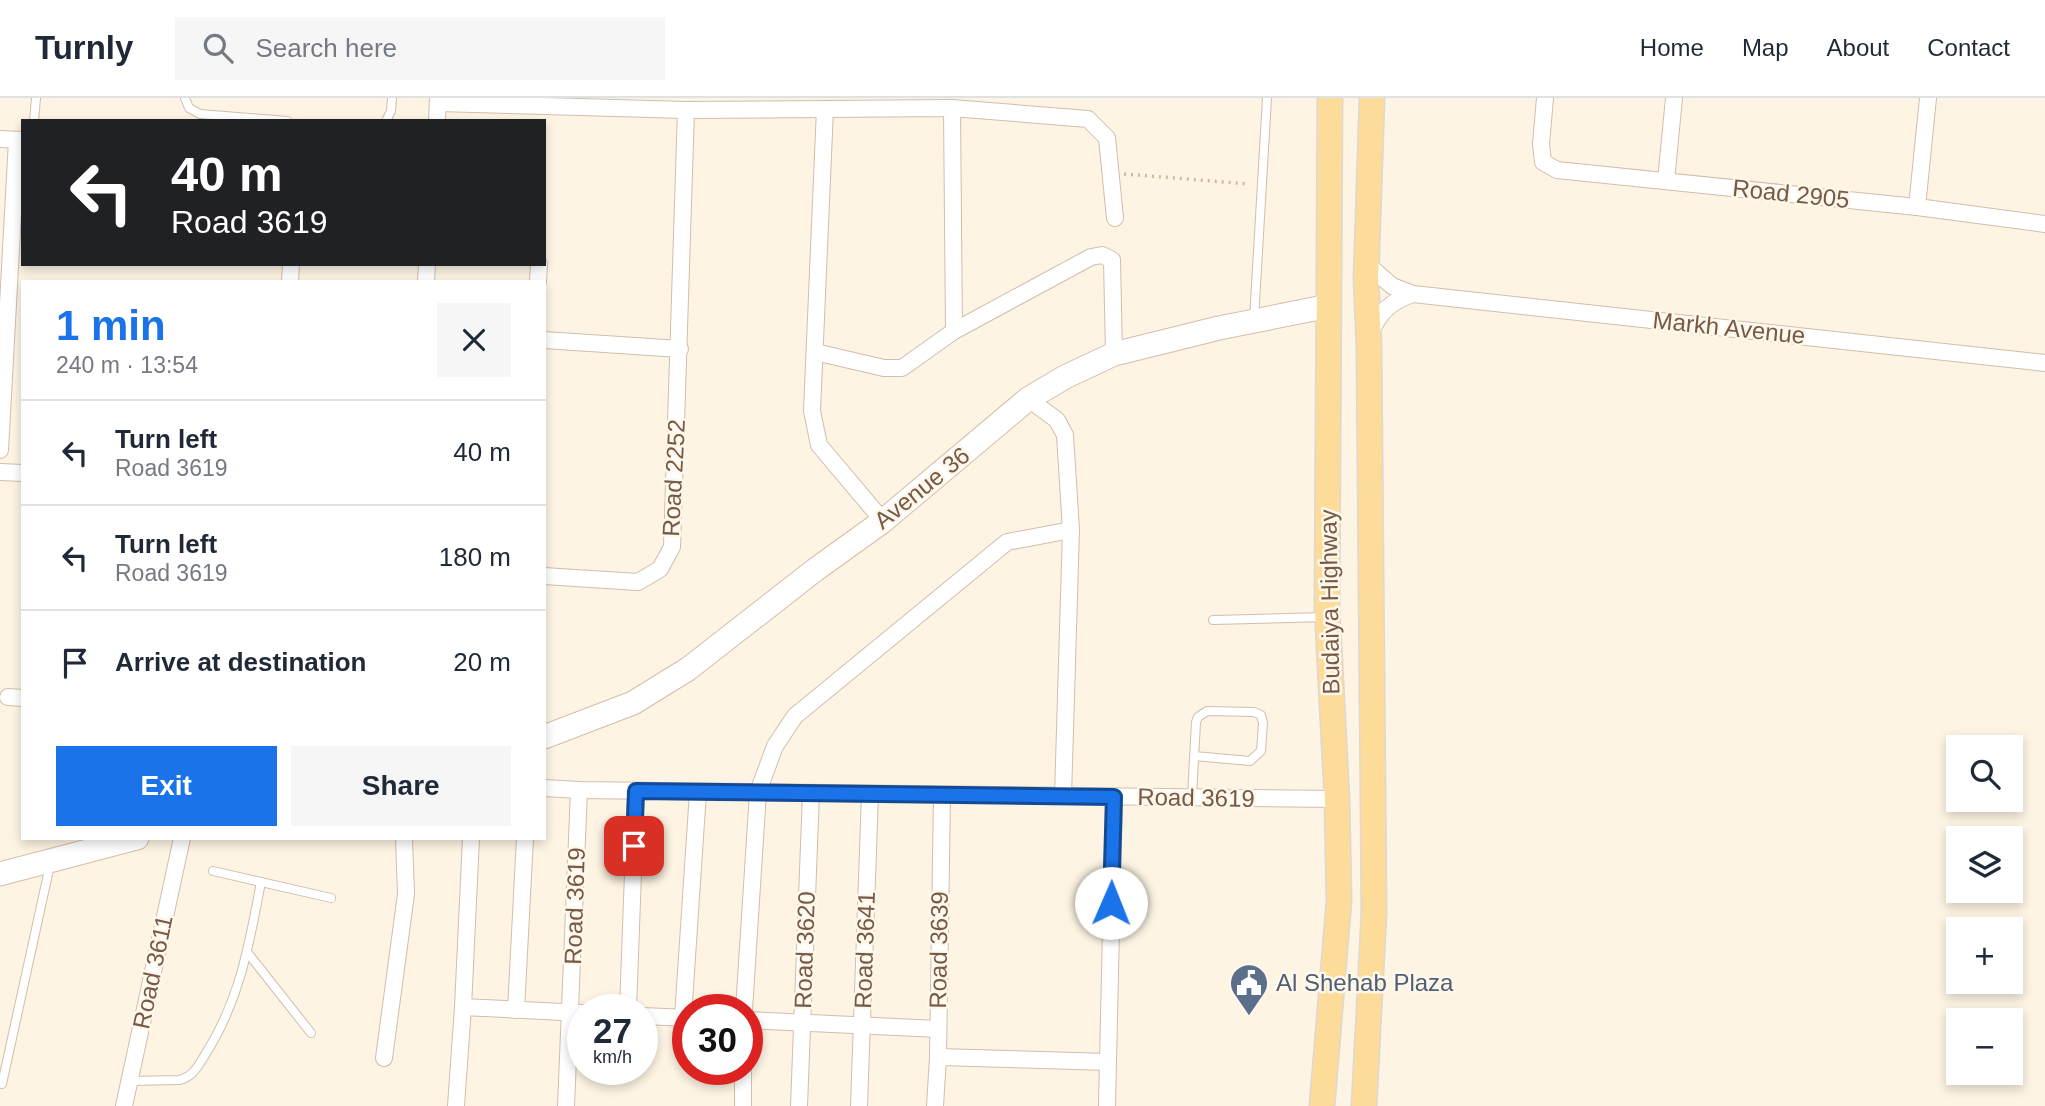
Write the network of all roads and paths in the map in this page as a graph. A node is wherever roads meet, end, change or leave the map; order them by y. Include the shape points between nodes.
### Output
1 (36, 98) edge
2 (185, 98) edge
3 (392, 98) edge
4 (1267, 98) edge
5 (1330, 98) edge
6 (1372, 98) edge
7 (1545, 98) edge
8 (1674, 98) edge
9 (1928, 98) edge
10 (438, 100) edge
11 (952, 108) junction
12 (825, 109) junction
13 (686, 110) junction
14 (542, 113) edge
15 (34, 119) edge
16 (262, 119) edge
17 (387, 119) edge
18 (437, 119) edge
19 (13, 140) edge
20 (1112, 172) junction
21 (1666, 181) junction
22 (1262, 185) junction
23 (1917, 208) junction
24 (1115, 218) dead end
25 (2045, 224) edge
26 (1367, 264) junction
27 (1413, 294) junction
28 (1328, 306) junction
29 (15, 313) edge
30 (1254, 321) junction
31 (954, 331) junction
32 (546, 340) edge
33 (1369, 347) junction
34 (680, 349) junction
35 (816, 352) junction
36 (1114, 354) junction
37 (2045, 363) edge
38 (1028, 399) junction
39 (0, 450) edge
40 (0, 472) edge
41 (21, 473) edge
42 (883, 521) junction
43 (1071, 530) junction
44 (546, 576) edge
45 (1328, 617) junction
46 (1213, 620) dead end
47 (546, 736) edge
48 (1194, 757) junction
49 (546, 788) edge
50 (579, 790) junction
51 (636, 791) junction
52 (698, 792) junction
53 (758, 792) junction
54 (811, 793) junction
55 (870, 794) junction
56 (942, 795) junction
57 (1063, 796) junction
58 (1114, 797) junction
59 (1192, 797) junction
60 (1337, 799) junction
61 (129, 840) edge
62 (182, 840) edge
63 (404, 840) edge
64 (471, 840) edge
65 (525, 840) edge
66 (51, 859) junction
67 (213, 871) dead end
68 (0, 874) edge
69 (261, 882) junction
70 (331, 898) dead end
71 (247, 952) junction
72 (577, 994) edge
73 (629, 994) edge
74 (687, 994) edge
75 (745, 994) edge
76 (463, 1007) junction
77 (516, 1010) junction
78 (567, 1012) edge
79 (763, 1021) edge
80 (802, 1023) junction
81 (862, 1026) junction
82 (938, 1029) junction
83 (311, 1033) dead end
84 (938, 1057) junction
85 (384, 1058) dead end
86 (1108, 1062) junction
87 (129, 1081) junction
88 (2, 1084) edge
89 (568, 1085) edge
90 (743, 1085) edge
91 (124, 1106) edge
92 (456, 1106) edge
93 (566, 1106) edge
94 (743, 1106) edge
95 (799, 1106) edge
96 (859, 1106) edge
97 (935, 1106) edge
98 (1107, 1106) edge
99 (1322, 1106) edge
100 (1364, 1106) edge

1 - 15 lane
2 - 16 lane via 189,108 200,114
3 - 17 lane
4 - 22 lane
5 - 28 main road, Budaiya Highway
6 - 26 main road, Budaiya Highway
7 - 21 street, Road 2905 via 1543,162 1557,170
8 - 21 street
9 - 23 street
10 - 14 street
10 - 18 street
11 - 12 street
11 - 20 street via 1088,119 1107,138
11 - 31 street
12 - 13 street
12 - 35 street
13 - 14 street
13 - 34 street, Road 2252
19 - 29 street
20 - 22 path
20 - 24 street
21 - 23 street, Road 2905
22 - 30 lane
23 - 25 street, Road 2905
26 - 27 street, Markh Avenue via 1383,280
26 - 33 main road, Budaiya Highway
27 - 33 street via 1386,309 1374,326
27 - 37 street, Markh Avenue
28 - 30 street, Avenue 36
28 - 45 main road, Budaiya Highway
29 - 39 street
30 - 36 street, Avenue 36
31 - 35 street via 902,368
31 - 36 street via 1102,255 1112,260
32 - 34 street
33 - 100 main road, Budaiya Highway via 1374,913
34 - 44 street, Road 2252 via 673,539 665,563 653,575 629,583
35 - 42 street via 812,411 819,445
36 - 38 street, Avenue 36
38 - 42 street, Avenue 36
38 - 43 street via 1057,420 1065,435
40 - 41 street
42 - 47 street, Avenue 36 via 688,670 633,703
43 - 53 street via 1007,542 795,716 775,746
43 - 57 street
45 - 46 lane
45 - 60 main road, Budaiya Highway
48 - 48 lane via 1196,722 1207,711 1261,715 1261,751 1250,761
48 - 59 lane
49 - 50 street, Road 3619
50 - 51 street, Road 3619
50 - 72 street, Road 3619
51 - 52 street, Road 3619
51 - 73 street
52 - 53 street, Road 3619
52 - 74 street
53 - 54 street, Road 3619
53 - 75 street
54 - 55 street, Road 3619
54 - 80 street, Road 3620
55 - 56 street, Road 3619
55 - 81 street, Road 3641
56 - 57 street, Road 3619
56 - 82 street, Road 3639
57 - 58 street, Road 3619
58 - 59 street, Road 3619
58 - 86 street
59 - 60 street, Road 3619
60 - 99 main road, Budaiya Highway via 1339,901
61 - 66 street
62 - 87 street, Road 3611
63 - 85 street via 406,894
64 - 76 street
65 - 77 street
66 - 68 street
66 - 88 lane
67 - 69 lane
69 - 70 lane
69 - 71 lane
71 - 83 lane
71 - 87 lane via 233,1003 196,1071 186,1079
76 - 77 street
76 - 92 street
77 - 78 street
79 - 80 street
80 - 81 street
80 - 95 street, Road 3620
81 - 82 street
81 - 96 street, Road 3641
82 - 84 street, Road 3639
84 - 86 street
84 - 97 street, Road 3639
86 - 98 street
87 - 91 street, Road 3611
89 - 93 street, Road 3619
90 - 94 street

